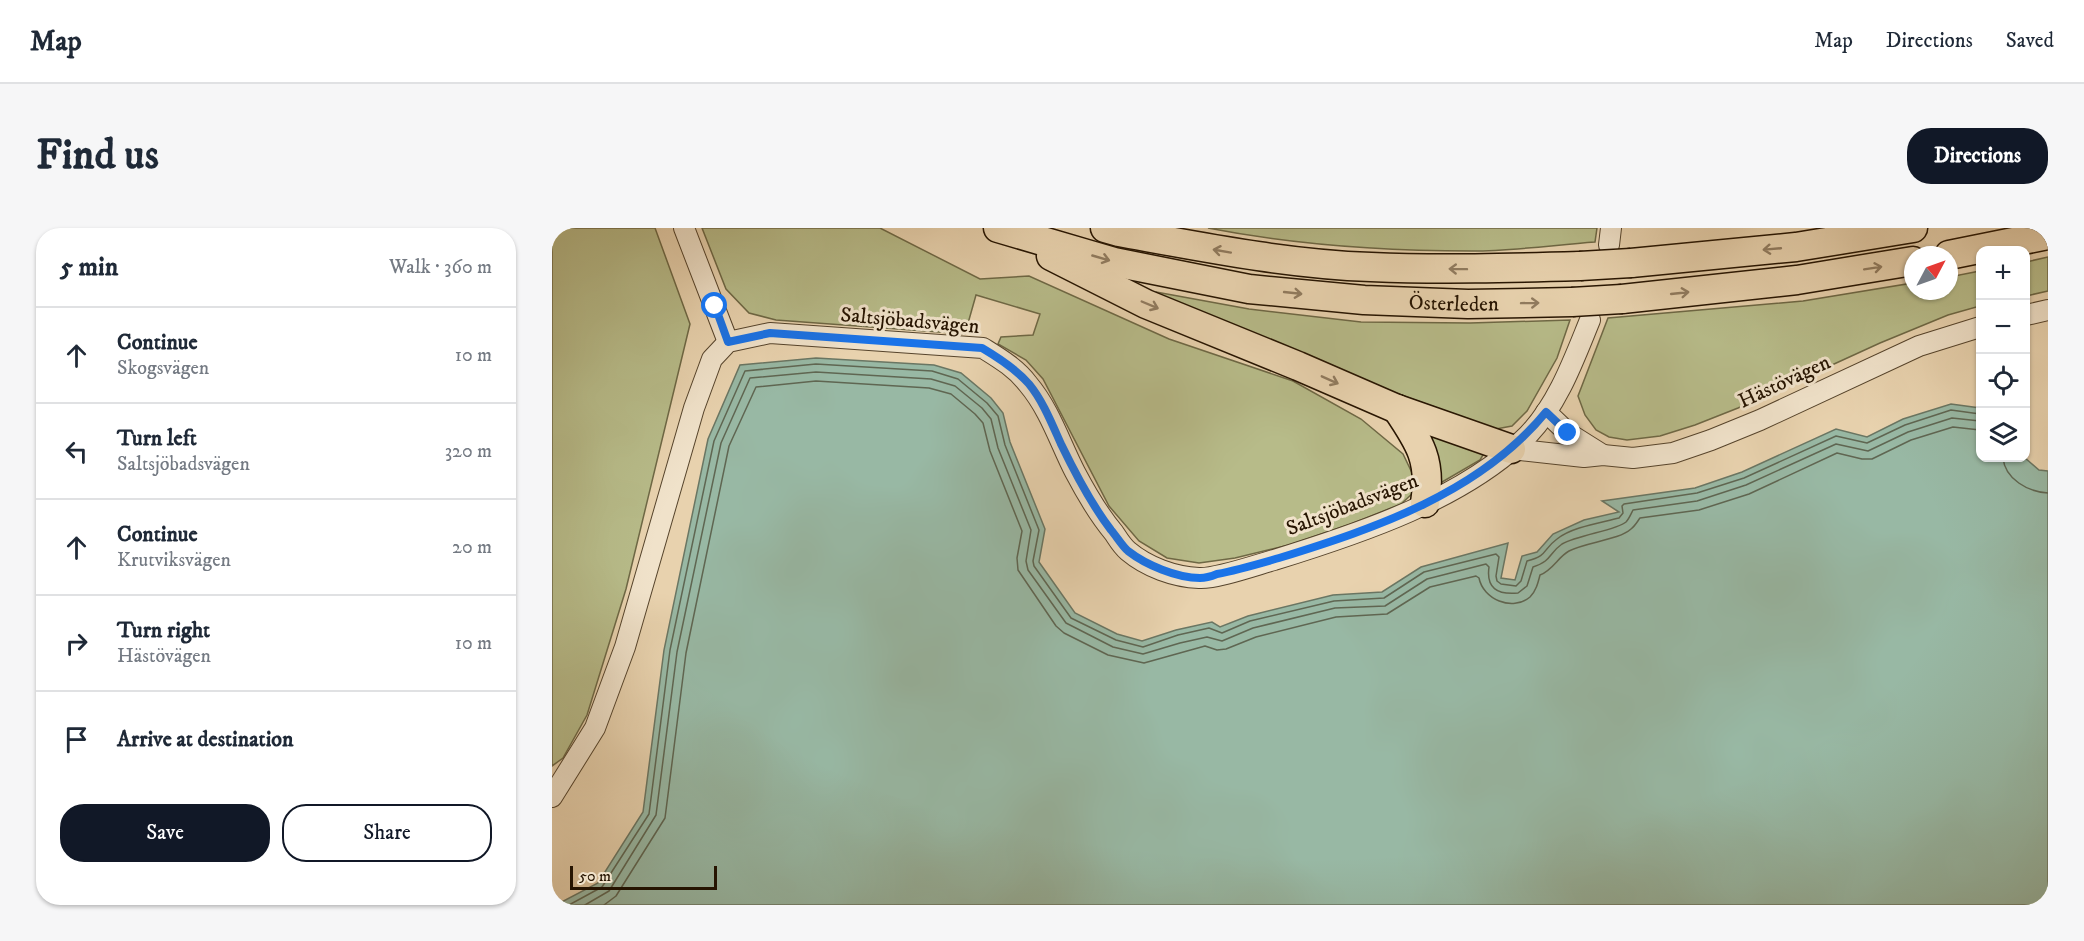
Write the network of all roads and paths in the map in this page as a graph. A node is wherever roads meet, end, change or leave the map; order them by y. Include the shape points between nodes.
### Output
1 (684, 228) edge
2 (1105, 228) edge
3 (1913, 228) edge
4 (1002, 229) edge
5 (2048, 235) edge
6 (1958, 253) edge
7 (1904, 262) edge
8 (2048, 310) edge
9 (1581, 311) junction
10 (2030, 314) edge
11 (1976, 328) edge
12 (728, 342) junction
13 (1397, 410) junction
14 (1546, 412) junction
15 (1511, 449) junction
16 (1603, 455) junction
17 (1425, 503) junction
18 (552, 797) edge

1 - 12 street
3 -> 2 highway, Österleden, bridge via 1796,247 1580,266 1471,269 1369,267 1257,257
4 -> 9 highway, Österleden via 1114,262 1249,289 1364,300
4 -> 13 highway via 1146,304
5 - 6 highway
9 -> 7 highway, Österleden, bridge via 1622,299 1797,280
8 - 10 street
9 - 14 street, Saltsjöbadsvägen via 1571,365
11 - 16 street, Hästövägen via 1919,346 1711,440 1673,453 1633,458
12 - 17 street, Saltsjöbadsvägen via 770,333 982,348 1009,364 1029,384 1103,520 1127,550 1159,570 1200,578 1244,569 1369,528
12 - 18 street via 712,359 694,408 625,647 595,728
13 - 15 highway
13 - 17 highway via 1423,451 1428,484
14 - 15 street, Saltsjöbadsvägen
14 - 16 street, Hästövägen via 1568,433
15 - 16 street, Hästövägen via 1584,457
15 - 17 street, Saltsjöbadsvägen via 1460,485

